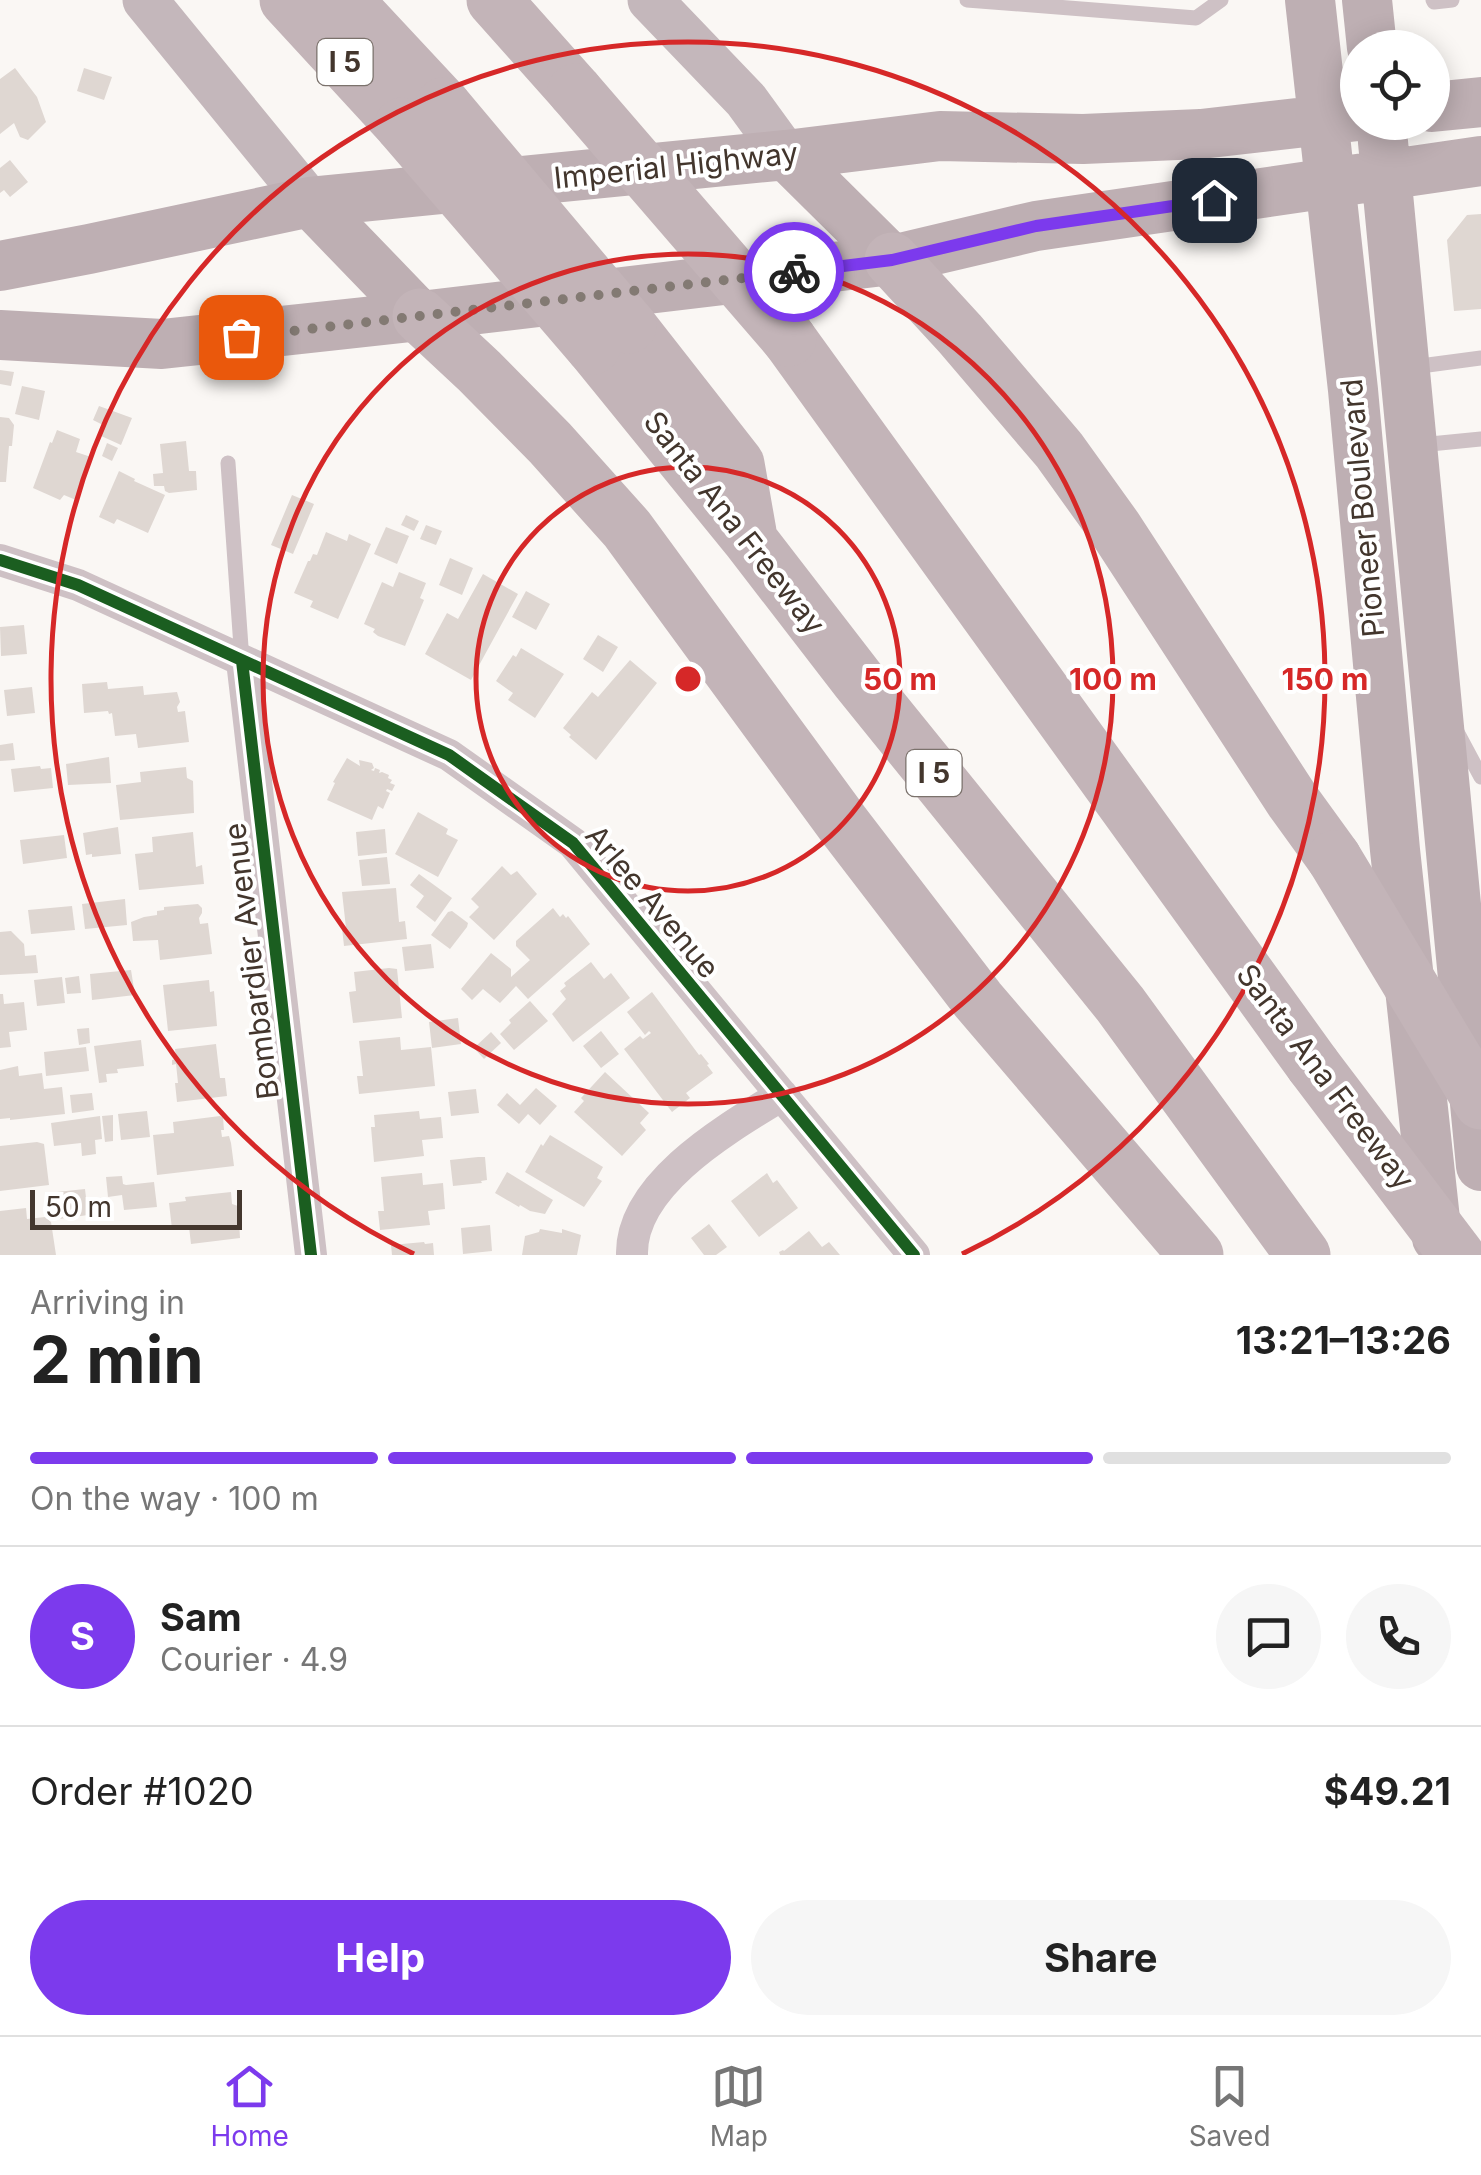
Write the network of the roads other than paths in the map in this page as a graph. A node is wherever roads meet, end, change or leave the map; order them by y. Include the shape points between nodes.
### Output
1 (145, 0) edge
2 (287, 0) edge
3 (345, 0) edge
4 (494, 0) edge
5 (650, 0) edge
6 (967, 0) edge
7 (1221, 0) edge
8 (1310, 0) edge
9 (1367, 0) edge
10 (1433, 0) edge
11 (1452, 0) edge
12 (1042, 3) edge
13 (1370, 30) edge
14 (1481, 102) edge
15 (1450, 105) edge
16 (422, 115) junction
17 (1340, 118) edge
18 (1383, 140) edge
19 (786, 155) junction
20 (1481, 161) edge
21 (1387, 176) junction
22 (1330, 184) junction
23 (310, 202) junction
24 (892, 260) junction
25 (0, 266) edge
26 (420, 316) junction
27 (0, 335) edge
28 (1481, 358) edge
29 (1404, 368) junction
30 (1481, 439) edge
31 (1412, 446) junction
32 (228, 463) dead end
33 (0, 560) edge
34 (242, 661) junction
35 (1436, 694) junction
36 (1481, 777) edge
37 (782, 1096) junction
38 (1481, 1102) edge
39 (1481, 1166) edge
40 (310, 1255) edge
41 (632, 1255) edge
42 (914, 1255) edge
43 (1196, 1255) edge
44 (1303, 1255) edge
45 (1438, 1255) edge
46 (1458, 1255) edge

1 - 23 main road
2 - 16 highway, Santa Ana Freeway / I 5
3 - 16 highway
4 - 46 highway, Santa Ana Freeway, bridge via 790,339 1313,1065
5 - 19 main road via 746,100
6 - 12 lane
7 - 12 lane via 1196,18
8 - 17 main road, Pioneer Boulevard
9 - 13 main road
10 - 11 lane
14 - 15 main road
16 - 44 highway, Santa Ana Freeway / I 5, bridge via 611,336 750,540 1120,1004
17 - 19 main road, Imperial Highway via 1136,138 940,136
17 - 22 main road, Pioneer Boulevard
18 - 21 main road, Pioneer Boulevard
19 - 23 main road, Imperial Highway
19 - 24 main road
20 - 21 main road
21 - 22 main road
21 - 29 main road, Pioneer Boulevard
22 - 24 main road via 1036,226
22 - 45 main road, Pioneer Boulevard
23 - 25 main road, Imperial Highway
23 - 26 main road
24 - 26 main road
24 - 38 highway, bridge via 1059,450 1115,528 1334,858
26 - 27 main road via 162,344
26 - 43 highway via 627,529 978,1000
28 - 29 lane
29 - 31 main road, Pioneer Boulevard
30 - 31 lane
31 - 35 main road, Pioneer Boulevard
32 - 34 lane
33 - 34 street, Arlee Avenue via 78,586
34 - 37 street, Arlee Avenue via 449,755 573,843
34 - 40 street, Bombardier Avenue
35 - 36 lane
35 - 39 main road, Pioneer Boulevard
37 - 41 street via 732,1125 668,1177 631,1236
37 - 42 street, Arlee Avenue

